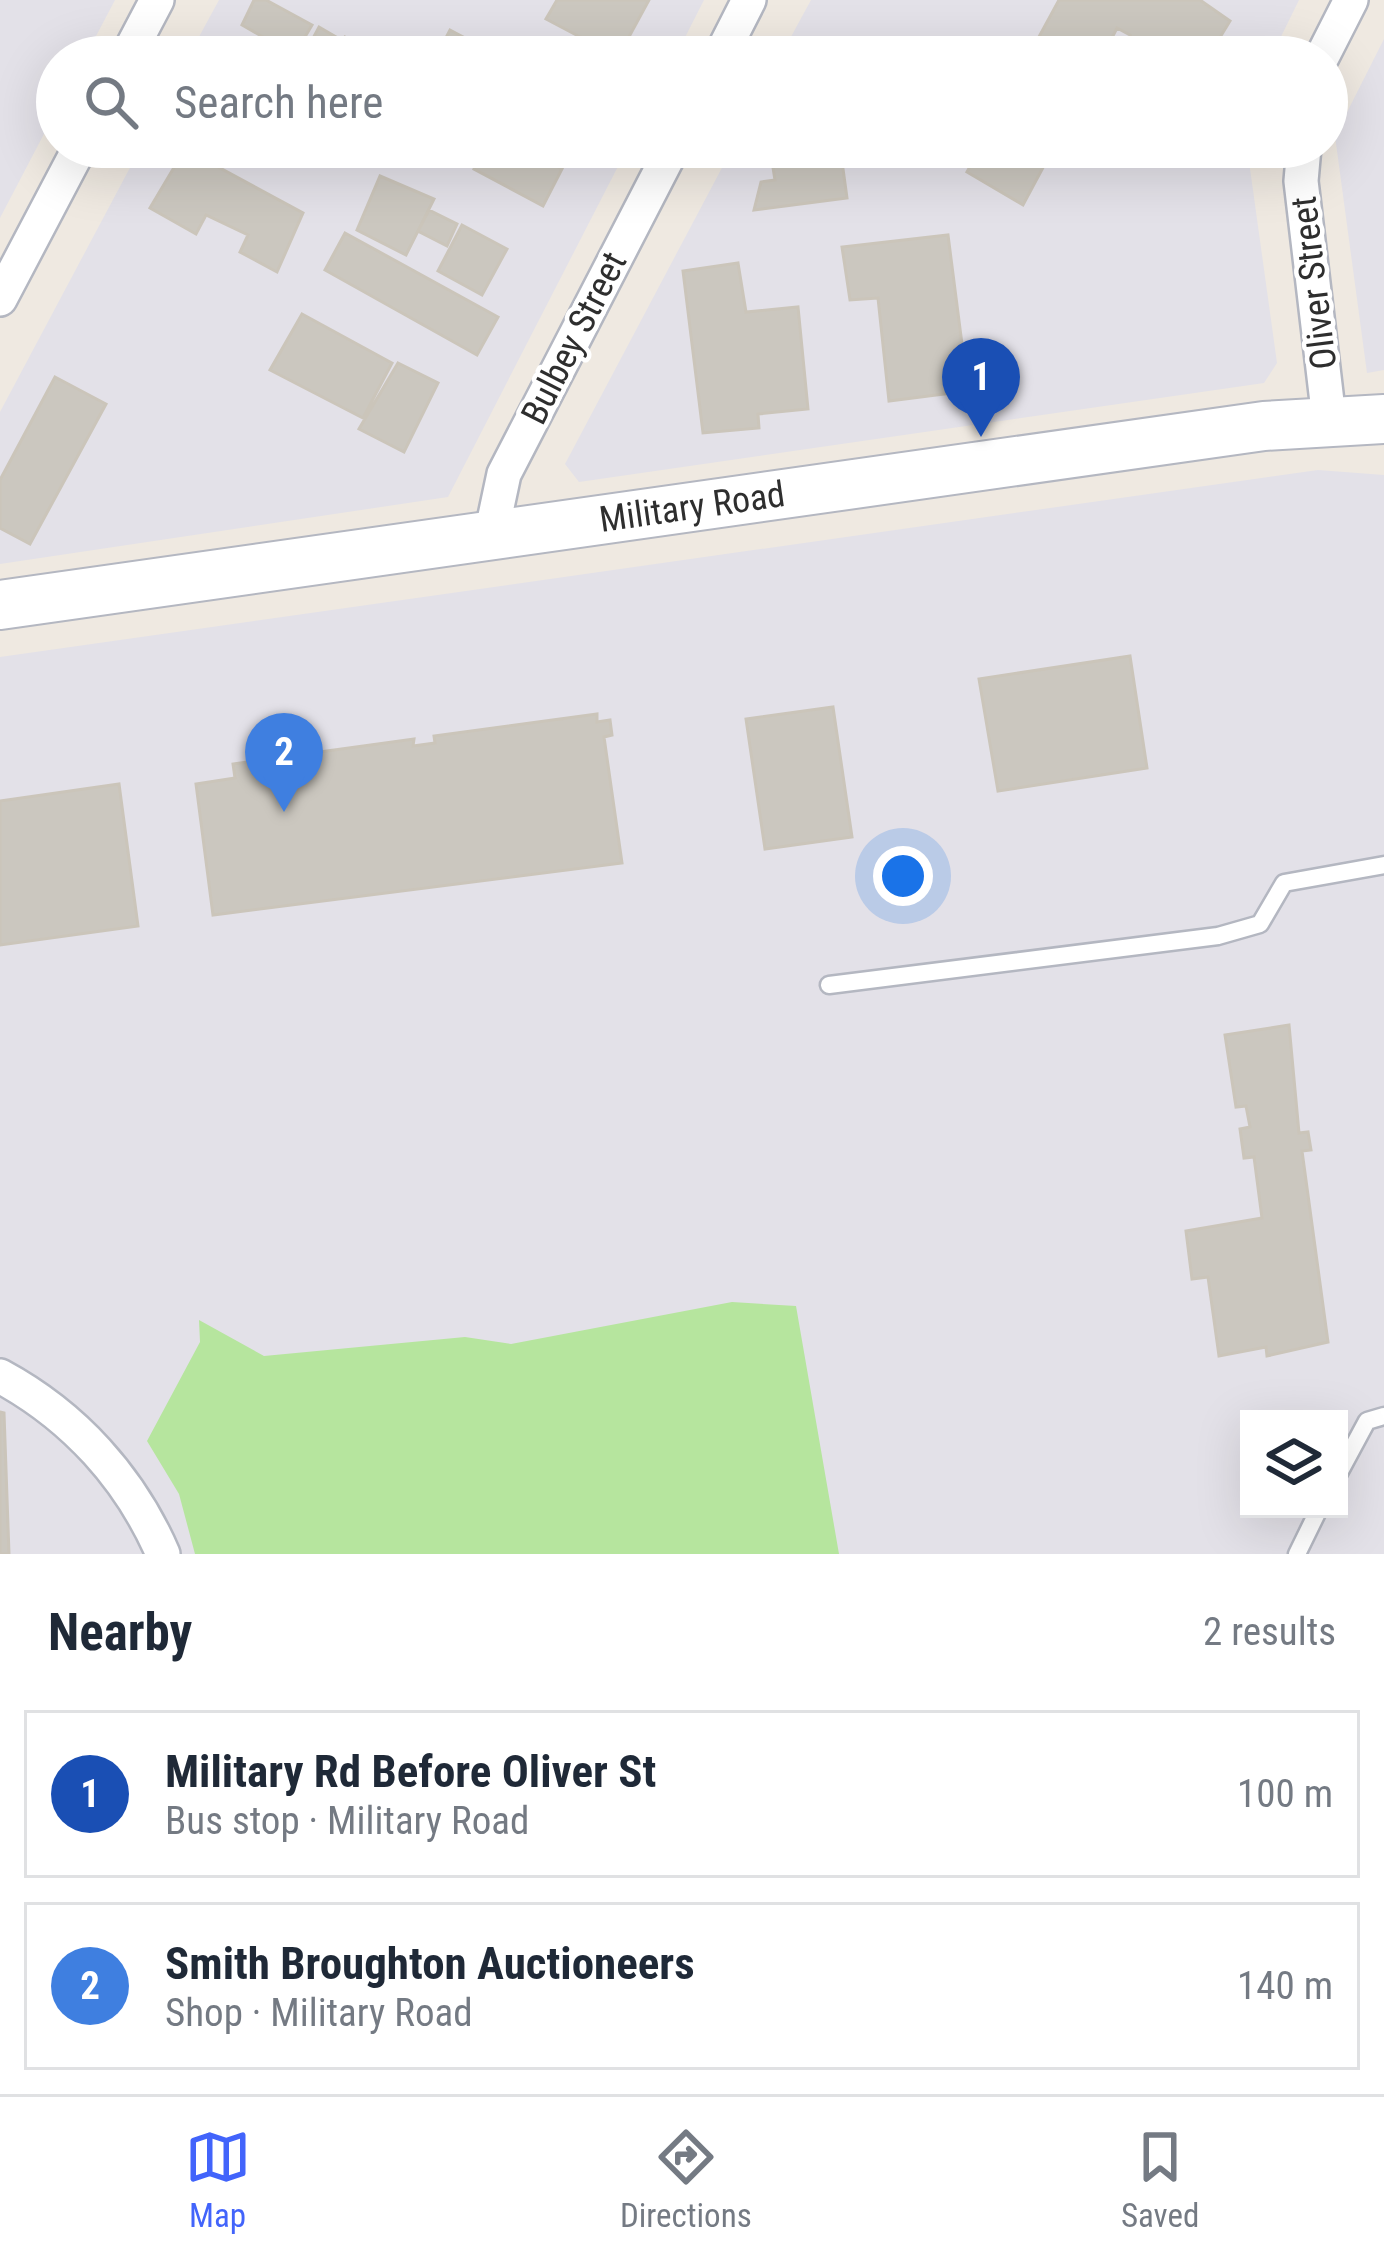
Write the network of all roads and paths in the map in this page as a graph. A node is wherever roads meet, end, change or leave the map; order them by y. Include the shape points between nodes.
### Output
1 (158, 0) edge
2 (749, 0) edge
3 (1351, 0) edge
4 (139, 36) edge
5 (731, 36) edge
6 (1333, 36) edge
7 (69, 168) edge
8 (662, 168) edge
9 (1302, 168) edge
10 (0, 299) edge
11 (1329, 419) junction
12 (1384, 419) edge
13 (491, 535) junction
14 (0, 605) edge
15 (1384, 865) edge
16 (829, 985) dead end
17 (2, 1378) edge
18 (1384, 1416) edge
19 (1348, 1456) edge
20 (1315, 1518) edge
21 (163, 1554) edge
22 (1297, 1554) edge

1 - 4 street
2 - 5 street
3 - 6 street
7 - 10 street
8 - 13 street, Bulbey Street via 504,474
9 - 11 street, Oliver Street
11 - 12 main road, Military Road
11 - 13 main road, Military Road
13 - 14 main road, Military Road
15 - 16 lane via 1284,883 1260,924 1218,936
17 - 21 street via 108,1462 140,1501
18 - 19 lane via 1367,1421
20 - 22 lane

